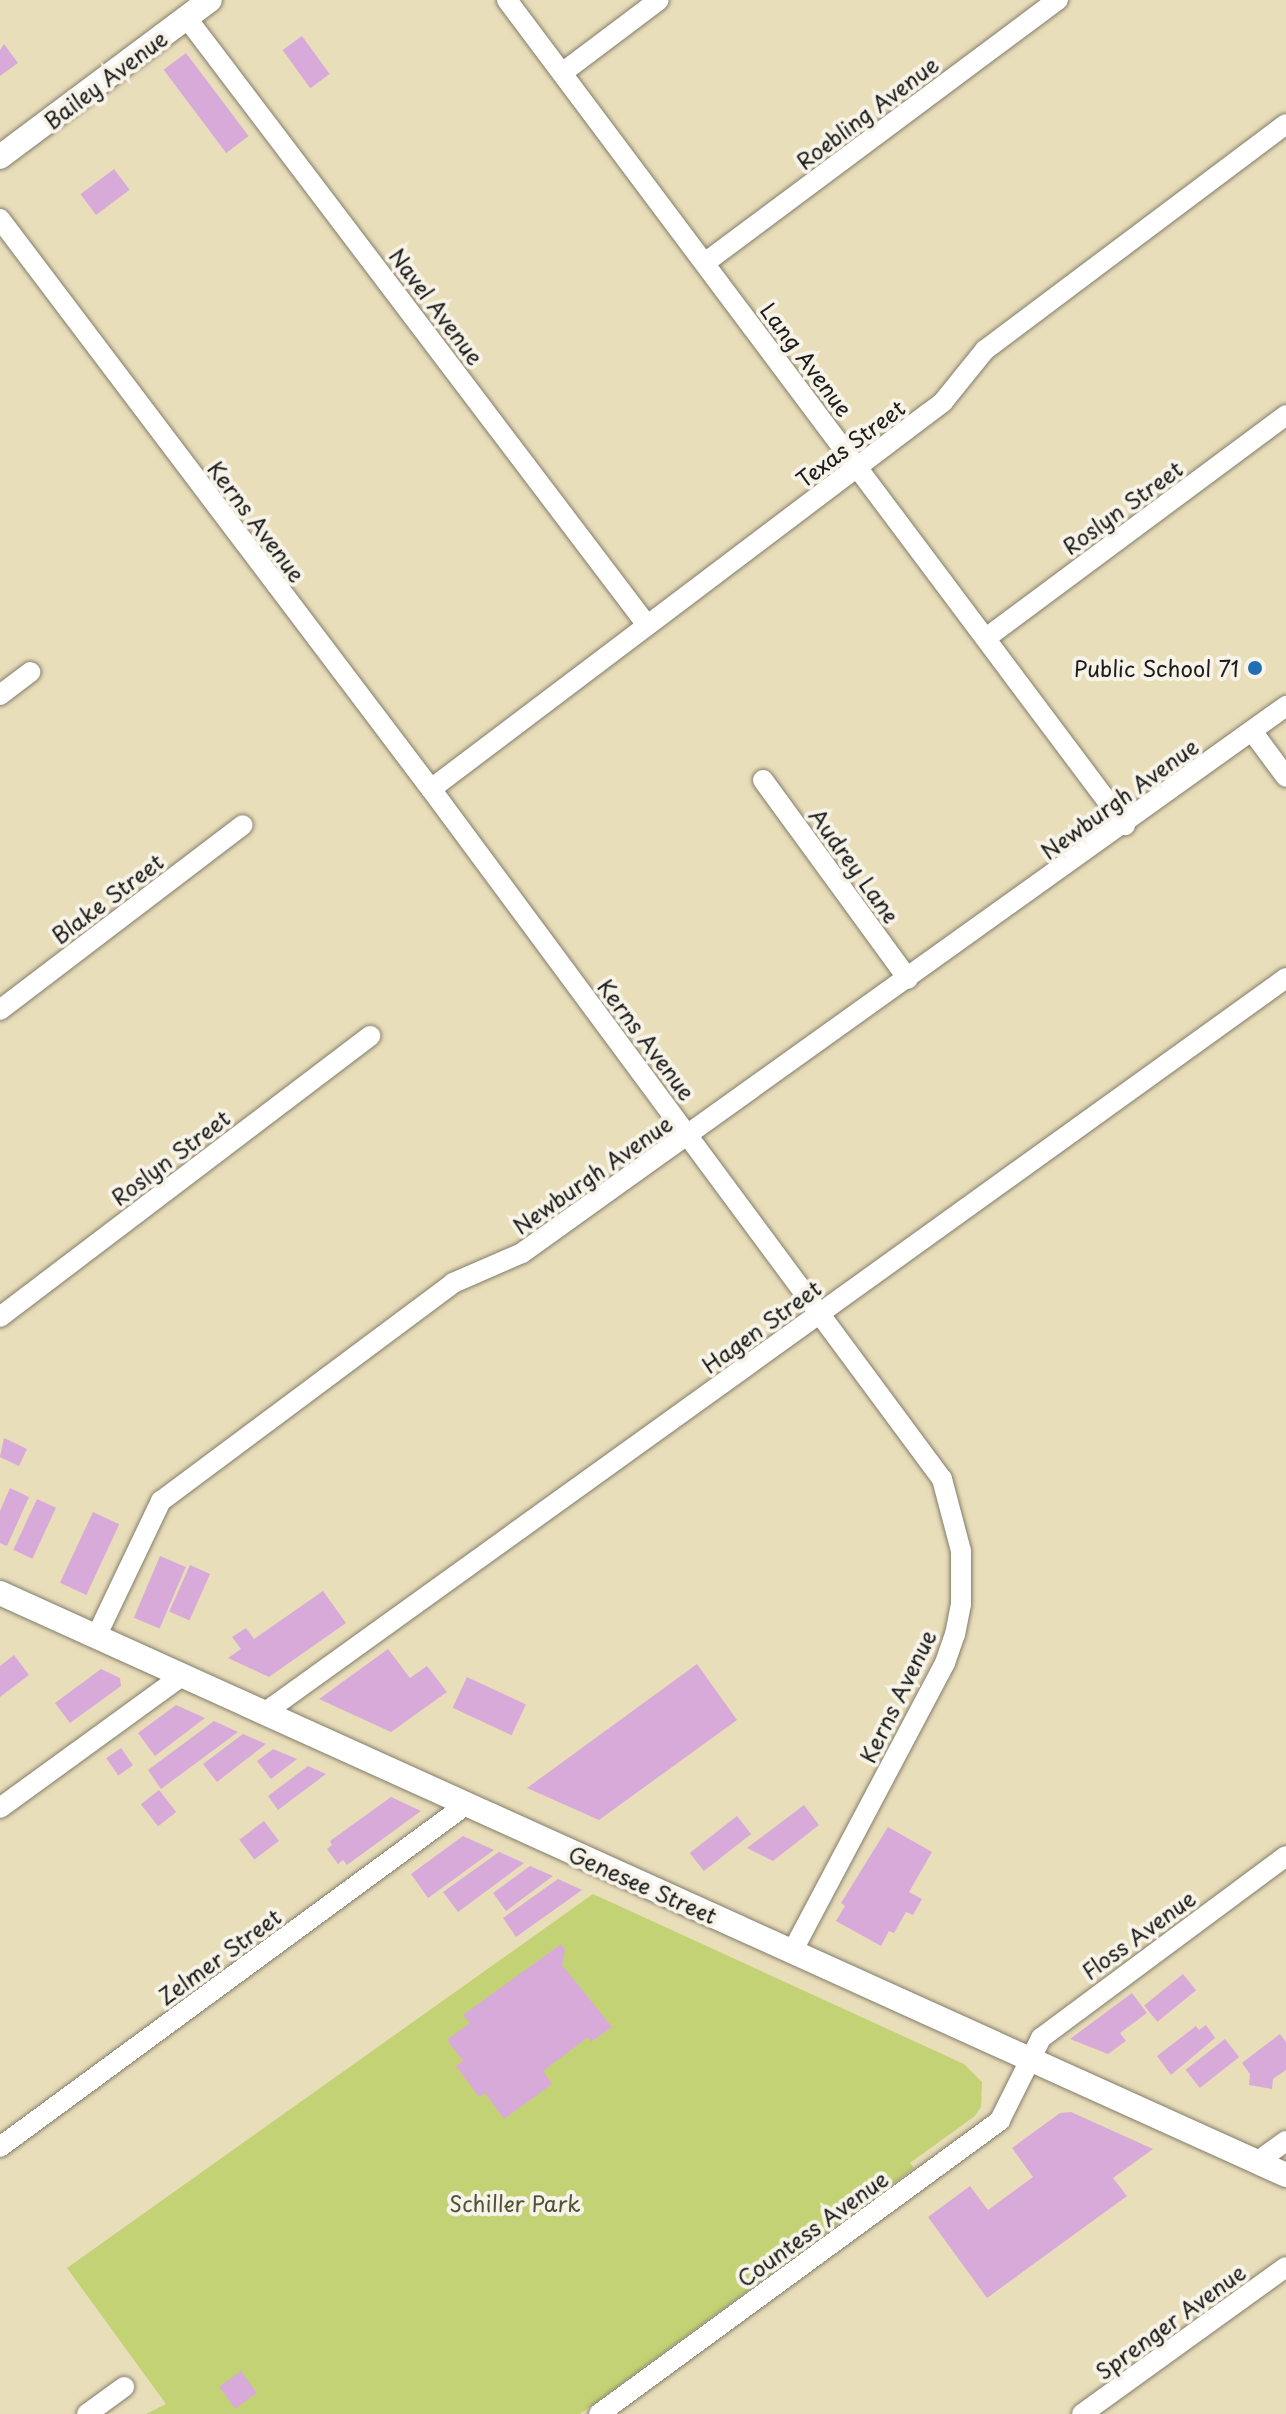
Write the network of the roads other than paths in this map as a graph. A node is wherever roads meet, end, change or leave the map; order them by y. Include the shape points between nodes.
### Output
1 (210, 0) edge
2 (507, 0) edge
3 (659, 0) edge
4 (1058, 0) edge
5 (186, 17) junction
6 (562, 73) junction
7 (1286, 124) edge
8 (3, 150) edge
9 (0, 219) edge
10 (706, 262) junction
11 (1286, 415) edge
12 (858, 467) junction
13 (647, 625) junction
14 (986, 638) junction
15 (30, 672) dead end
16 (0, 695) edge
17 (1286, 706) edge
18 (1252, 731) junction
19 (1286, 777) edge
20 (763, 780) dead end
21 (431, 789) junction
22 (243, 825) dead end
23 (1125, 825) junction
24 (1286, 978) edge
25 (908, 979) junction
26 (0, 1010) edge
27 (370, 1036) dead end
28 (689, 1135) junction
29 (820, 1313) junction
30 (0, 1317) edge
31 (0, 1593) edge
32 (96, 1637) junction
33 (182, 1676) junction
34 (264, 1713) junction
35 (467, 1804) junction
36 (0, 1808) edge
37 (1286, 1856) edge
38 (792, 1952) junction
39 (1028, 2060) junction
40 (1286, 2141) edge
41 (0, 2147) edge
42 (1257, 2162) junction
43 (1286, 2175) edge
44 (1286, 2267) edge
45 (124, 2387) dead end
46 (87, 2414) edge
47 (599, 2414) edge
48 (1082, 2414) edge

1 - 5 main road, Bailey Avenue
2 - 6 street, Lang Avenue
3 - 6 street
4 - 10 street, Roebling Avenue
5 - 8 main road, Bailey Avenue
5 - 13 street, Navel Avenue
6 - 10 street, Lang Avenue
7 - 12 street, Texas Street via 985,350 943,402
9 - 21 street, Kerns Avenue
10 - 12 street, Lang Avenue
11 - 14 street, Roslyn Street
12 - 13 street, Texas Street
12 - 14 street, Lang Avenue
13 - 21 street, Texas Street
14 - 23 street, Lang Avenue
15 - 16 street
17 - 18 street, Newburgh Avenue
18 - 19 street
18 - 23 street, Newburgh Avenue
20 - 25 street, Audrey Lane
21 - 28 street, Kerns Avenue
22 - 26 street, Blake Street
23 - 25 street, Newburgh Avenue
24 - 29 street, Hagen Street
25 - 28 street, Newburgh Avenue
27 - 30 street, Roslyn Street
28 - 29 street, Kerns Avenue
28 - 32 street, Newburgh Avenue via 522,1253 453,1283 161,1501
29 - 34 street, Hagen Street
29 - 38 street, Kerns Avenue via 942,1479 955,1520 961,1604 945,1663
31 - 32 main road, Genesee Street
32 - 33 main road, Genesee Street
33 - 34 main road, Genesee Street
33 - 36 street
34 - 35 main road, Genesee Street
35 - 38 main road, Genesee Street
35 - 41 street, Zelmer Street
37 - 39 street, Floss Avenue via 1066,2017 1041,2038
38 - 39 main road, Genesee Street
39 - 42 main road, Genesee Street
39 - 47 street, Countess Avenue via 1000,2120
40 - 42 street
42 - 43 main road, Genesee Street
44 - 48 street, Sprenger Avenue
45 - 46 street

